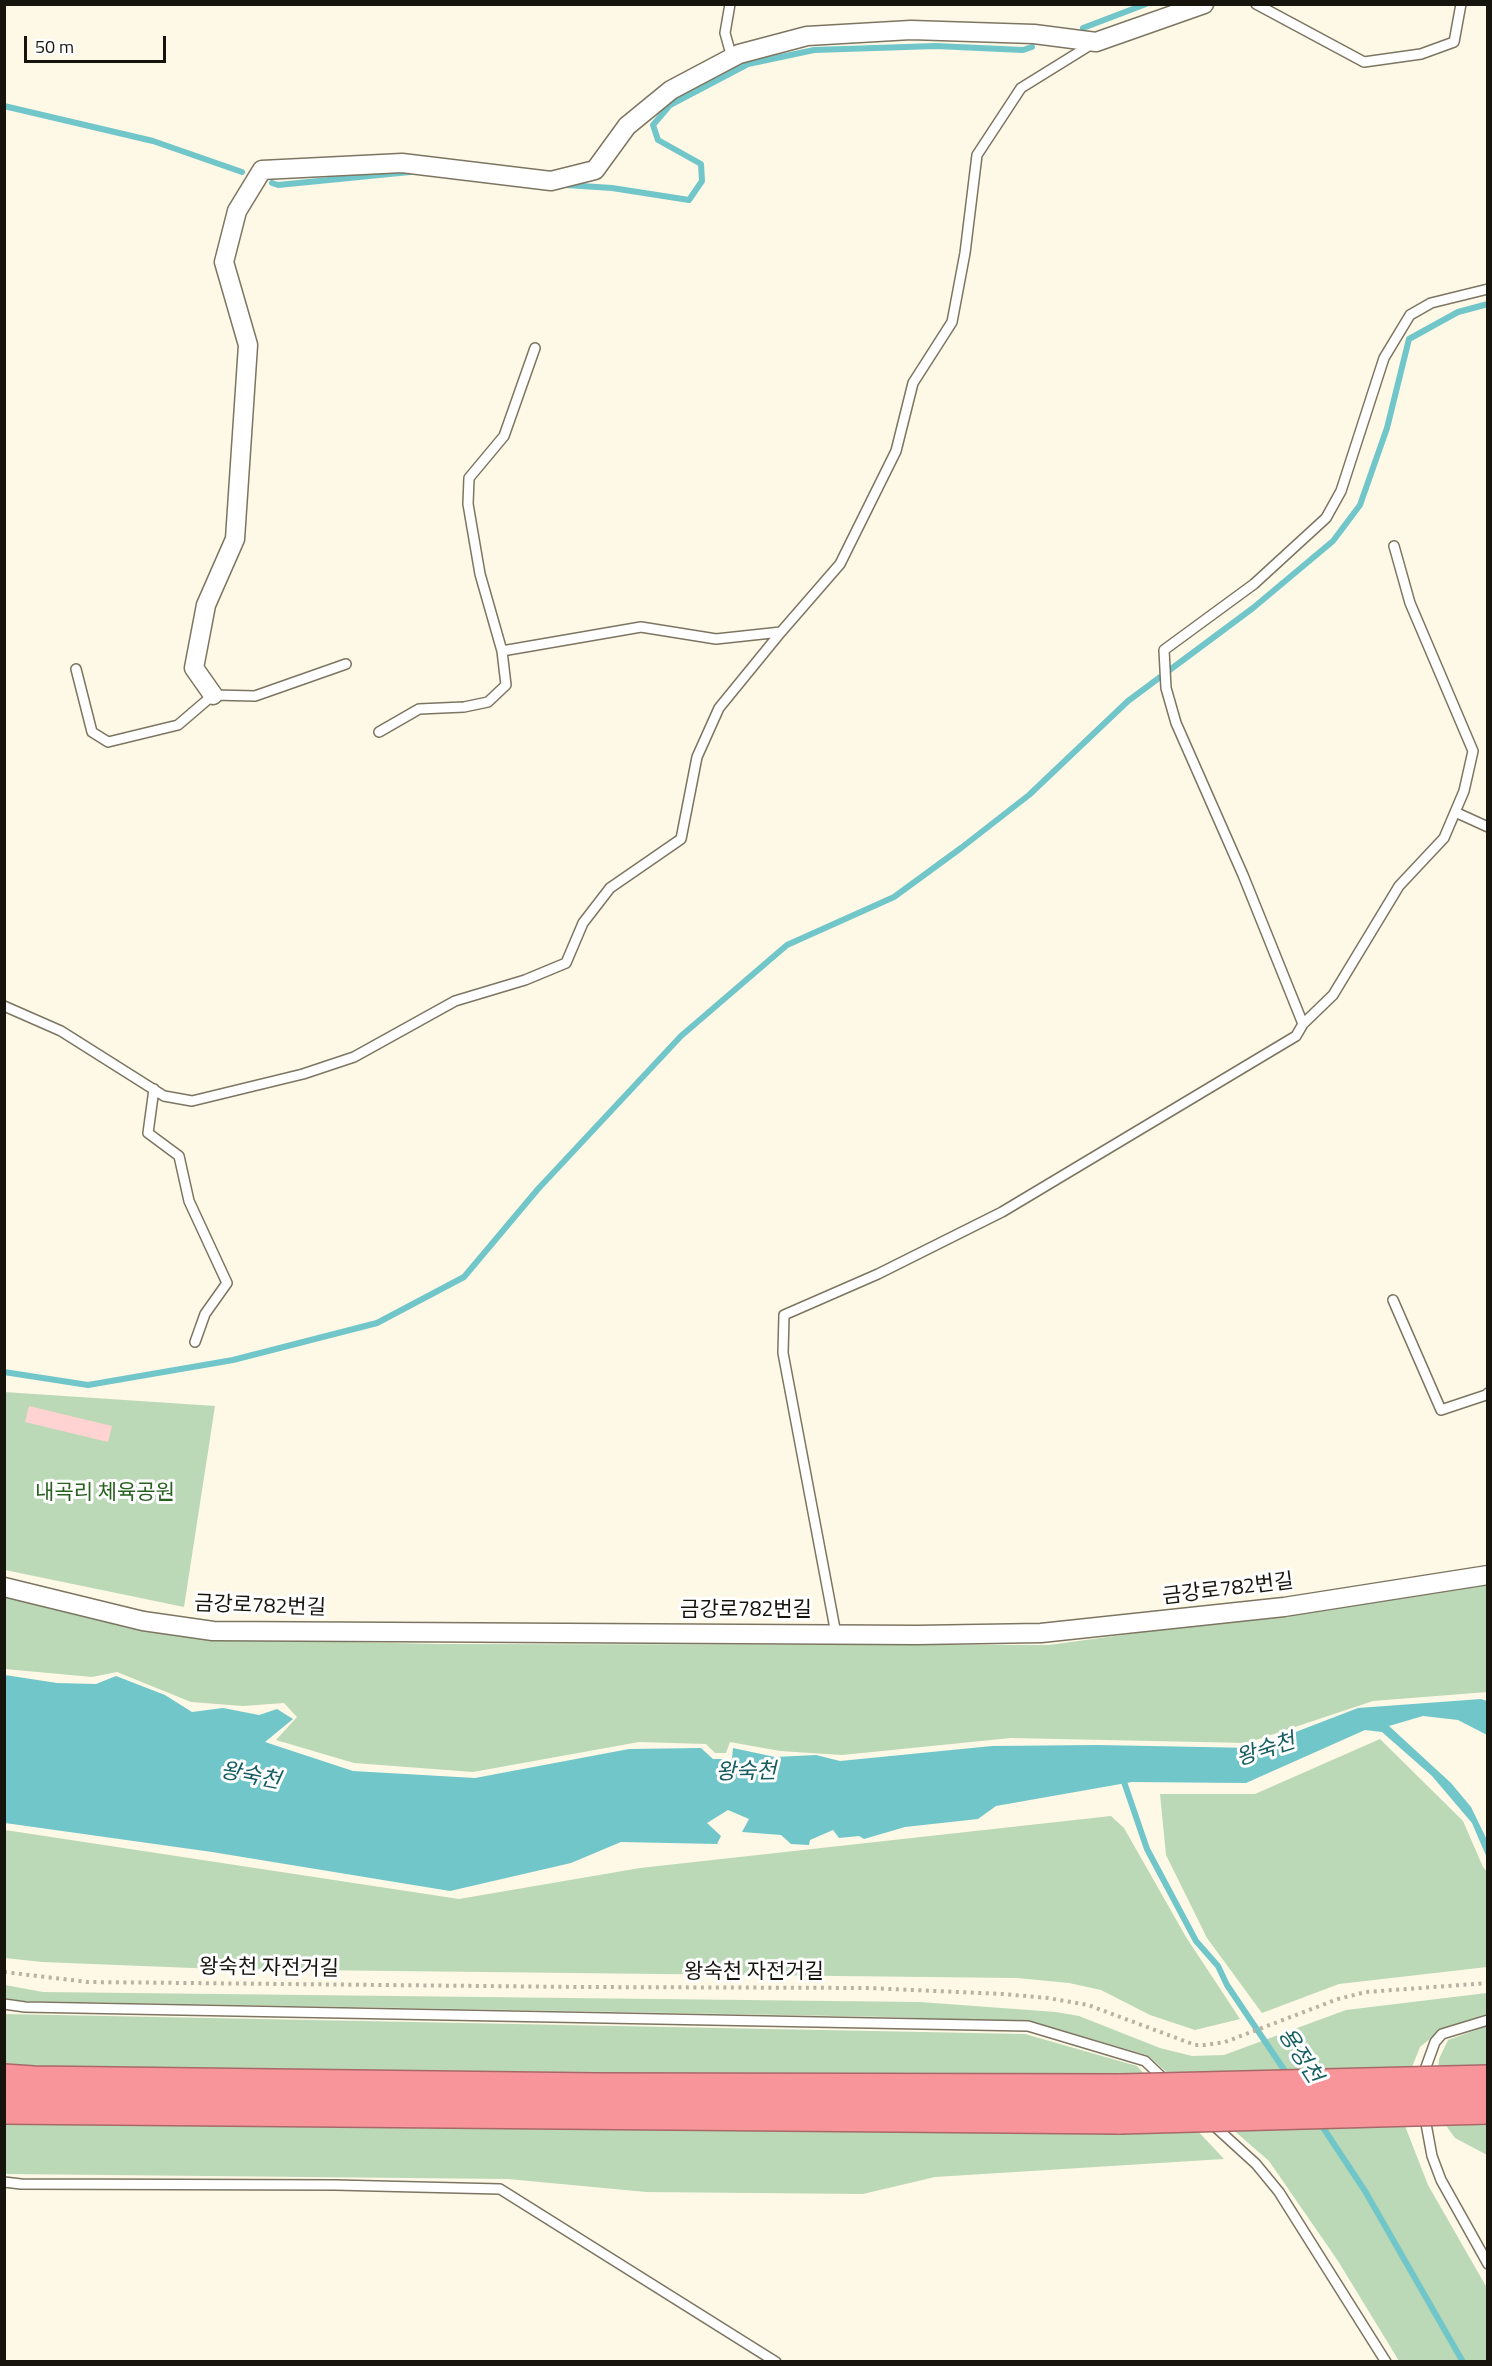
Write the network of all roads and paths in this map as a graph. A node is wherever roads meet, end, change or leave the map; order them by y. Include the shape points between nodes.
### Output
1 (730, 4) edge
2 (1204, 4) edge
3 (1256, 4) edge
4 (1461, 4) edge
5 (1096, 42) junction
6 (732, 58) junction
7 (1488, 289) edge
8 (535, 348) dead end
9 (1395, 546) dead end
10 (781, 632) junction
11 (502, 651) junction
12 (346, 664) dead end
13 (76, 669) dead end
14 (213, 695) junction
15 (379, 732) dead end
16 (1455, 812) junction
17 (1488, 827) edge
18 (4, 1005) edge
19 (1303, 1024) junction
20 (154, 1089) junction
21 (1393, 1300) dead end
22 (195, 1342) dead end
23 (1488, 1393) edge
24 (1488, 1575) edge
25 (4, 1587) edge
26 (836, 1634) junction
27 (4, 1972) edge
28 (1488, 1983) edge
29 (4, 2004) edge
30 (1488, 2020) edge
31 (4, 2081) edge
32 (1488, 2082) edge
33 (1120, 2104) junction
34 (4, 2107) edge
35 (1488, 2107) edge
36 (4, 2182) edge
37 (1488, 2264) edge
38 (776, 2361) edge
39 (1386, 2361) edge

1 - 6 lane via 725,33
2 - 5 street
3 - 4 lane via 1364,62 1421,54 1454,42
5 - 6 street via 1034,34 911,30 807,36
5 - 10 lane via 1021,88 977,154 952,322 913,383 896,451 840,564
6 - 14 street via 671,90 627,126 595,170 551,181 402,163 262,170 237,211 224,262 248,345 235,539 206,605 194,668
7 - 19 lane via 1431,303 1410,315 1384,358 1341,491 1326,518 1254,584 1164,650 1166,688 1176,723
8 - 11 lane via 504,436 469,478 468,504 480,574
9 - 16 lane via 1410,603 1473,751
10 - 11 lane via 716,639 641,627
10 - 20 lane via 719,708 697,757 681,839 610,888 583,923 566,963 455,1001 354,1057 303,1074 192,1101 164,1096
11 - 15 lane via 506,685 488,702 419,709
12 - 14 lane via 255,696
13 - 14 lane via 92,732 108,742 178,725
16 - 17 lane
16 - 19 lane via 1444,838 1399,886 1333,995
18 - 20 lane via 61,1031
19 - 26 lane via 1296,1036 1002,1212 878,1274 784,1315 783,1353
20 - 22 lane via 148,1133 179,1156 189,1201 227,1283 205,1314
21 - 23 lane via 1441,1410
24 - 26 street, 금강로782번길 via 1284,1607 1041,1633
25 - 26 street, 금강로782번길 via 142,1621 213,1631
27 - 28 path, 왕숙천 자전거길 via 88,1982 868,1988 1003,1994 1088,2005 1195,2044 1225,2042 1366,1992
29 - 39 lane via 1028,2026 1145,2061 1256,2164 1279,2192
30 - 37 lane via 1442,2034 1428,2060 1421,2094 1432,2156 1441,2180
31 - 33 highway via 596,2090
32 - 33 highway, bridge
33 - 34 highway
33 - 35 highway, bridge
36 - 38 lane via 500,2189

